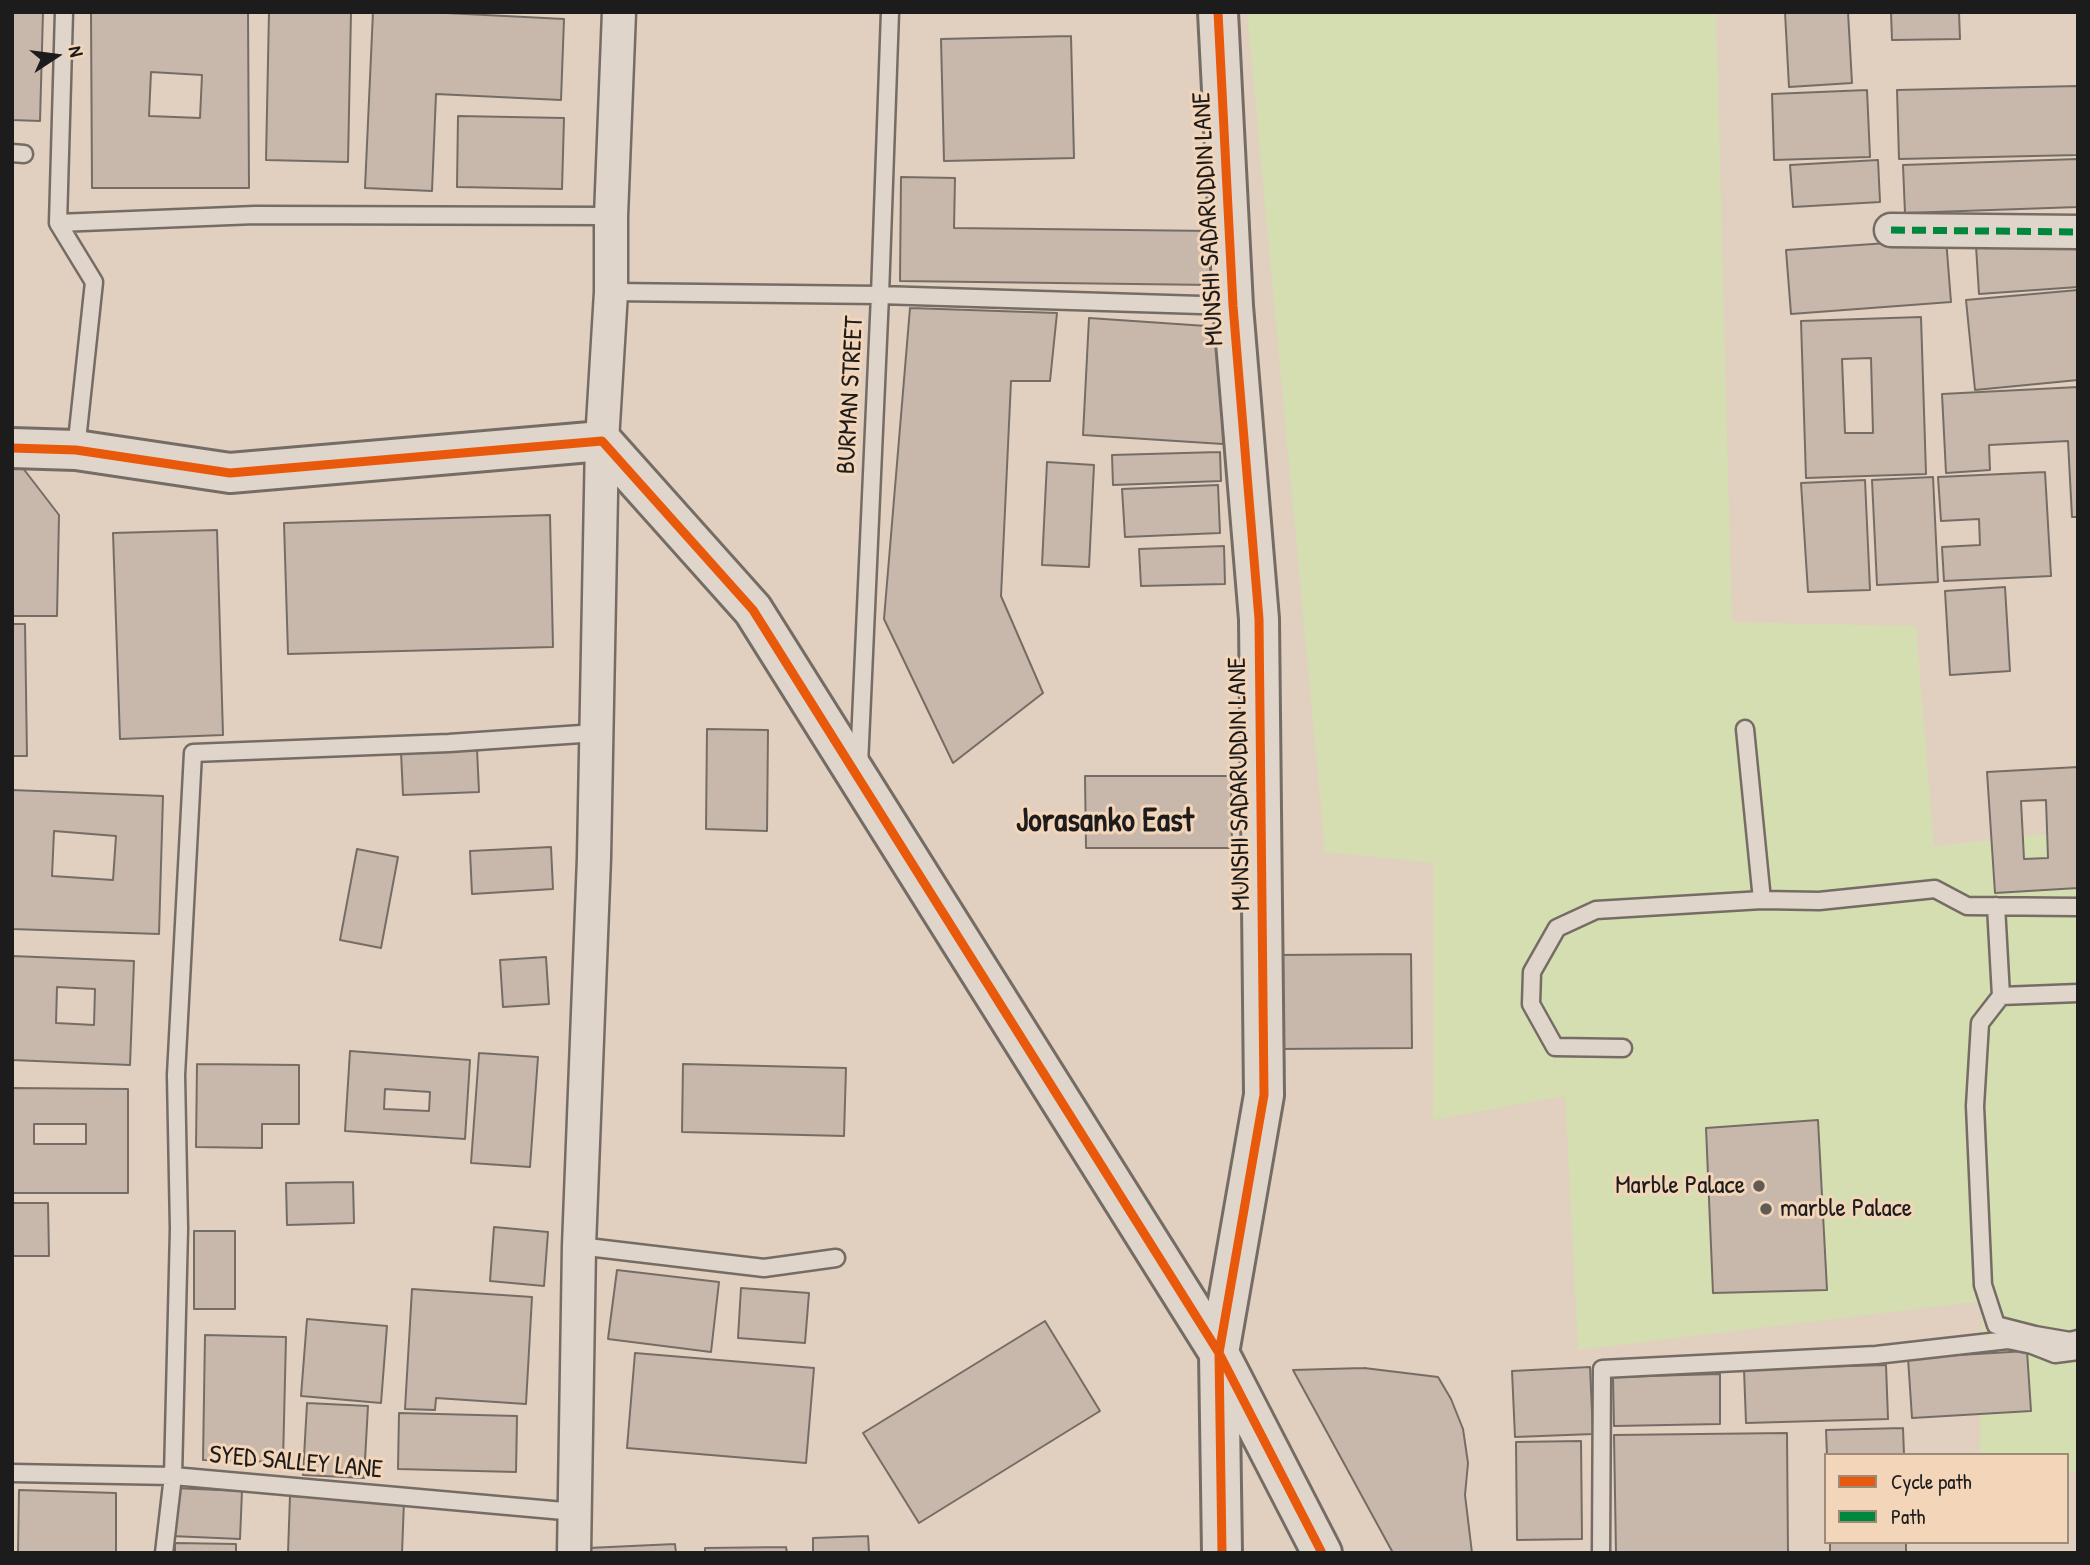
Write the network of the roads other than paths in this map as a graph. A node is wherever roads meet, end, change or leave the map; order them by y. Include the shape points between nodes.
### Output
1 (64, 12) edge
2 (619, 12) edge
3 (890, 12) edge
4 (1218, 12) edge
5 (611, 216) junction
6 (58, 223) junction
7 (1891, 230) dead end
8 (2078, 232) edge
9 (611, 292) junction
10 (880, 295) junction
11 (1234, 306) junction
12 (603, 441) junction
13 (12, 448) edge
14 (76, 450) junction
15 (1745, 729) dead end
16 (596, 733) junction
17 (859, 779) junction
18 (1762, 900) junction
19 (1996, 906) junction
20 (2078, 906) edge
21 (2078, 993) edge
22 (2001, 996) junction
23 (1623, 1048) dead end
24 (579, 1246) junction
25 (836, 1258) dead end
26 (2078, 1339) edge
27 (2078, 1351) edge
28 (1219, 1353) junction
29 (12, 1473) edge
30 (173, 1476) junction
31 (575, 1512) junction
32 (164, 1553) edge
33 (574, 1553) edge
34 (1222, 1553) edge
35 (1322, 1553) edge
36 (1601, 1553) edge

1 - 6 lane
2 - 5 street
3 - 10 lane, BURMAN STREET
4 - 11 street, MUNSHI SADARUDDIN LANE
5 - 6 lane via 255,215
5 - 9 street
6 - 14 lane via 94,282
7 - 8 street
9 - 10 lane
9 - 12 street
10 - 11 lane
10 - 17 lane, BURMAN STREET
11 - 28 street, MUNSHI SADARUDDIN LANE via 1259,619 1264,1095
12 - 14 street via 230,472
12 - 16 street
12 - 17 street via 753,610
13 - 14 street
15 - 18 lane
16 - 24 street
16 - 30 lane via 192,753 176,1075 179,1229
17 - 28 street
18 - 19 lane via 1819,901 1935,889 1967,906
18 - 23 lane via 1596,910 1557,928 1532,972 1531,1004 1555,1047
19 - 20 lane
19 - 22 lane
21 - 22 lane
22 - 26 lane via 1980,1023 1975,1106 1983,1285 1996,1325
24 - 25 lane via 764,1268
24 - 31 street
27 - 36 lane via 2055,1354 2008,1340 1876,1355 1602,1369
28 - 34 street, MUNSHI SADARUDDIN LANE
28 - 35 street
29 - 30 lane, SYED SALLEY LANE
30 - 31 lane, SYED SALLEY LANE
30 - 32 lane
31 - 33 street

